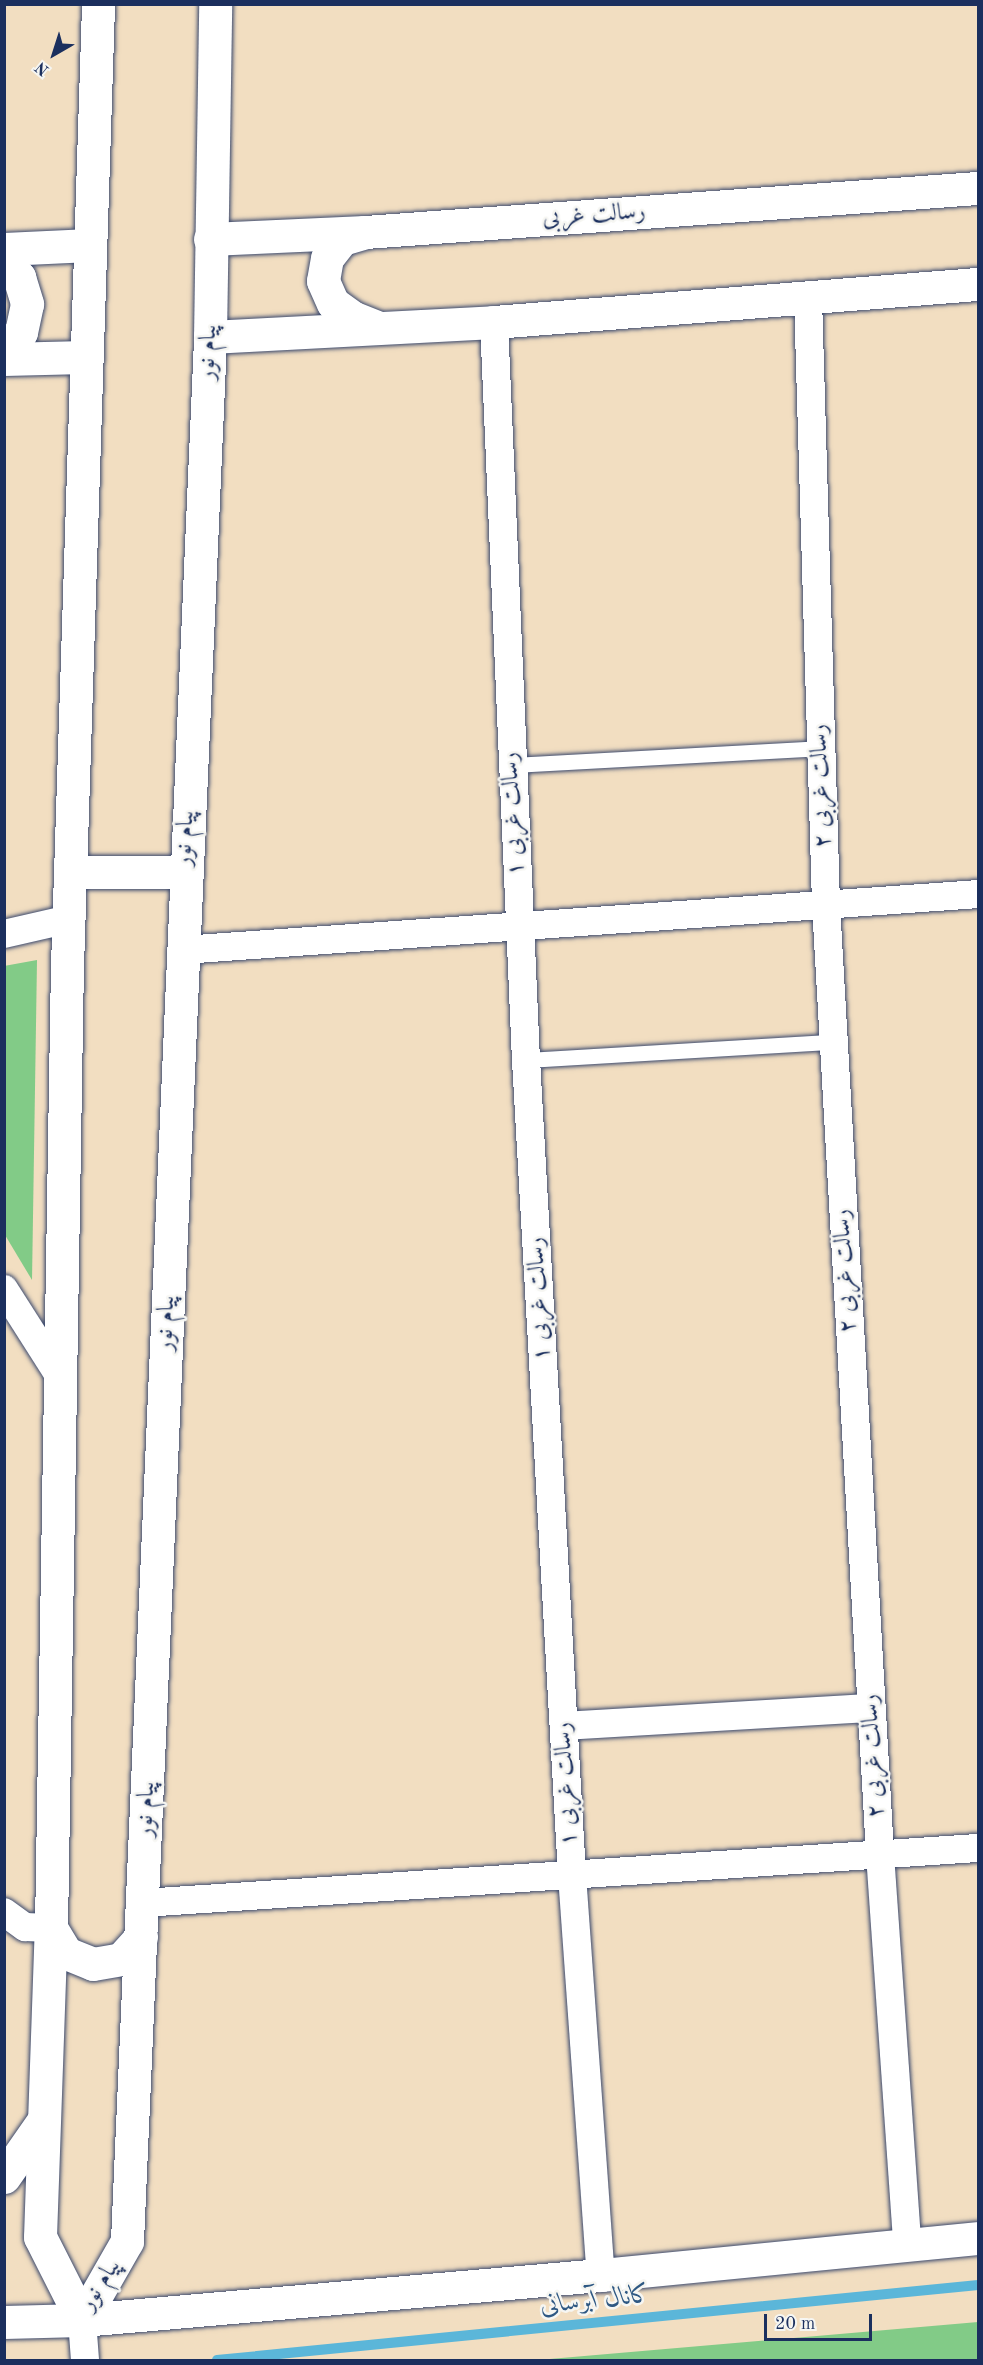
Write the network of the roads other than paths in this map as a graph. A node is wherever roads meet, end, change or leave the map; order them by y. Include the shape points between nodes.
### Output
1 (98, 4) edge
2 (214, 4) edge
3 (978, 188) edge
4 (365, 232) junction
5 (210, 239) junction
6 (90, 246) junction
7 (4, 249) edge
8 (4, 263) edge
9 (978, 284) edge
10 (808, 298) junction
11 (494, 322) junction
12 (377, 327) junction
13 (210, 337) junction
14 (4, 349) edge
15 (85, 357) junction
16 (4, 359) edge
17 (820, 748) junction
18 (511, 765) junction
19 (70, 872) junction
20 (185, 872) junction
21 (978, 894) edge
22 (825, 905) junction
23 (69, 919) junction
24 (519, 927) junction
25 (4, 934) edge
26 (182, 950) junction
27 (833, 1042) junction
28 (526, 1060) junction
29 (4, 1289) edge
30 (62, 1380) junction
31 (871, 1708) junction
32 (564, 1726) junction
33 (978, 1848) edge
34 (880, 1854) junction
35 (572, 1875) junction
36 (143, 1903) junction
37 (4, 1912) edge
38 (51, 1928) junction
39 (141, 1937) junction
40 (43, 2121) junction
41 (4, 2177) edge
42 (978, 2238) edge
43 (907, 2244) junction
44 (601, 2276) junction
45 (82, 2320) junction
46 (4, 2322) edge
47 (85, 2361) edge

1 - 6 street, پیام نور
2 - 5 street, پیام نور
3 - 4 street, رسالت غربی
4 - 5 street, رسالت غربی
4 - 12 street via 342,239 327,258 323,281 333,303
5 - 13 street, پیام نور
6 - 7 street
6 - 15 street, پیام نور
8 - 14 street via 19,277 27,304 21,332
9 - 10 street
10 - 11 street
10 - 17 street, رسالت غربی ۲
11 - 12 street
11 - 18 street, رسالت غربی ۱
12 - 13 street
13 - 20 street, پیام نور
15 - 16 street
15 - 19 street, پیام نور
17 - 18 lane
17 - 22 street, رسالت غربی ۲
18 - 24 street, رسالت غربی ۱
19 - 20 street
19 - 23 street, پیام نور
20 - 26 street, پیام نور
21 - 22 street
22 - 24 street
22 - 27 street, رسالت غربی ۲
23 - 25 street
23 - 30 street, پیام نور
24 - 26 street
24 - 28 street, رسالت غربی ۱
26 - 36 street, پیام نور
27 - 28 lane
27 - 31 street, رسالت غربی ۲
28 - 32 street, رسالت غربی ۱
29 - 30 street
30 - 38 street, پیام نور
31 - 32 street
31 - 34 street, رسالت غربی ۲
32 - 35 street, رسالت غربی ۱
33 - 34 street
34 - 35 street
34 - 43 street, رسالت غربی ۲
35 - 36 street
35 - 44 street, رسالت غربی ۱
36 - 39 street, پیام نور
37 - 38 street via 25,1927
38 - 39 street via 66,1953 93,1964 121,1959
38 - 40 street, پیام نور
39 - 45 street, پیام نور via 128,2241
40 - 41 street
40 - 45 street, پیام نور via 40,2237
42 - 43 street
43 - 44 street
44 - 45 street
45 - 46 street
45 - 47 street

